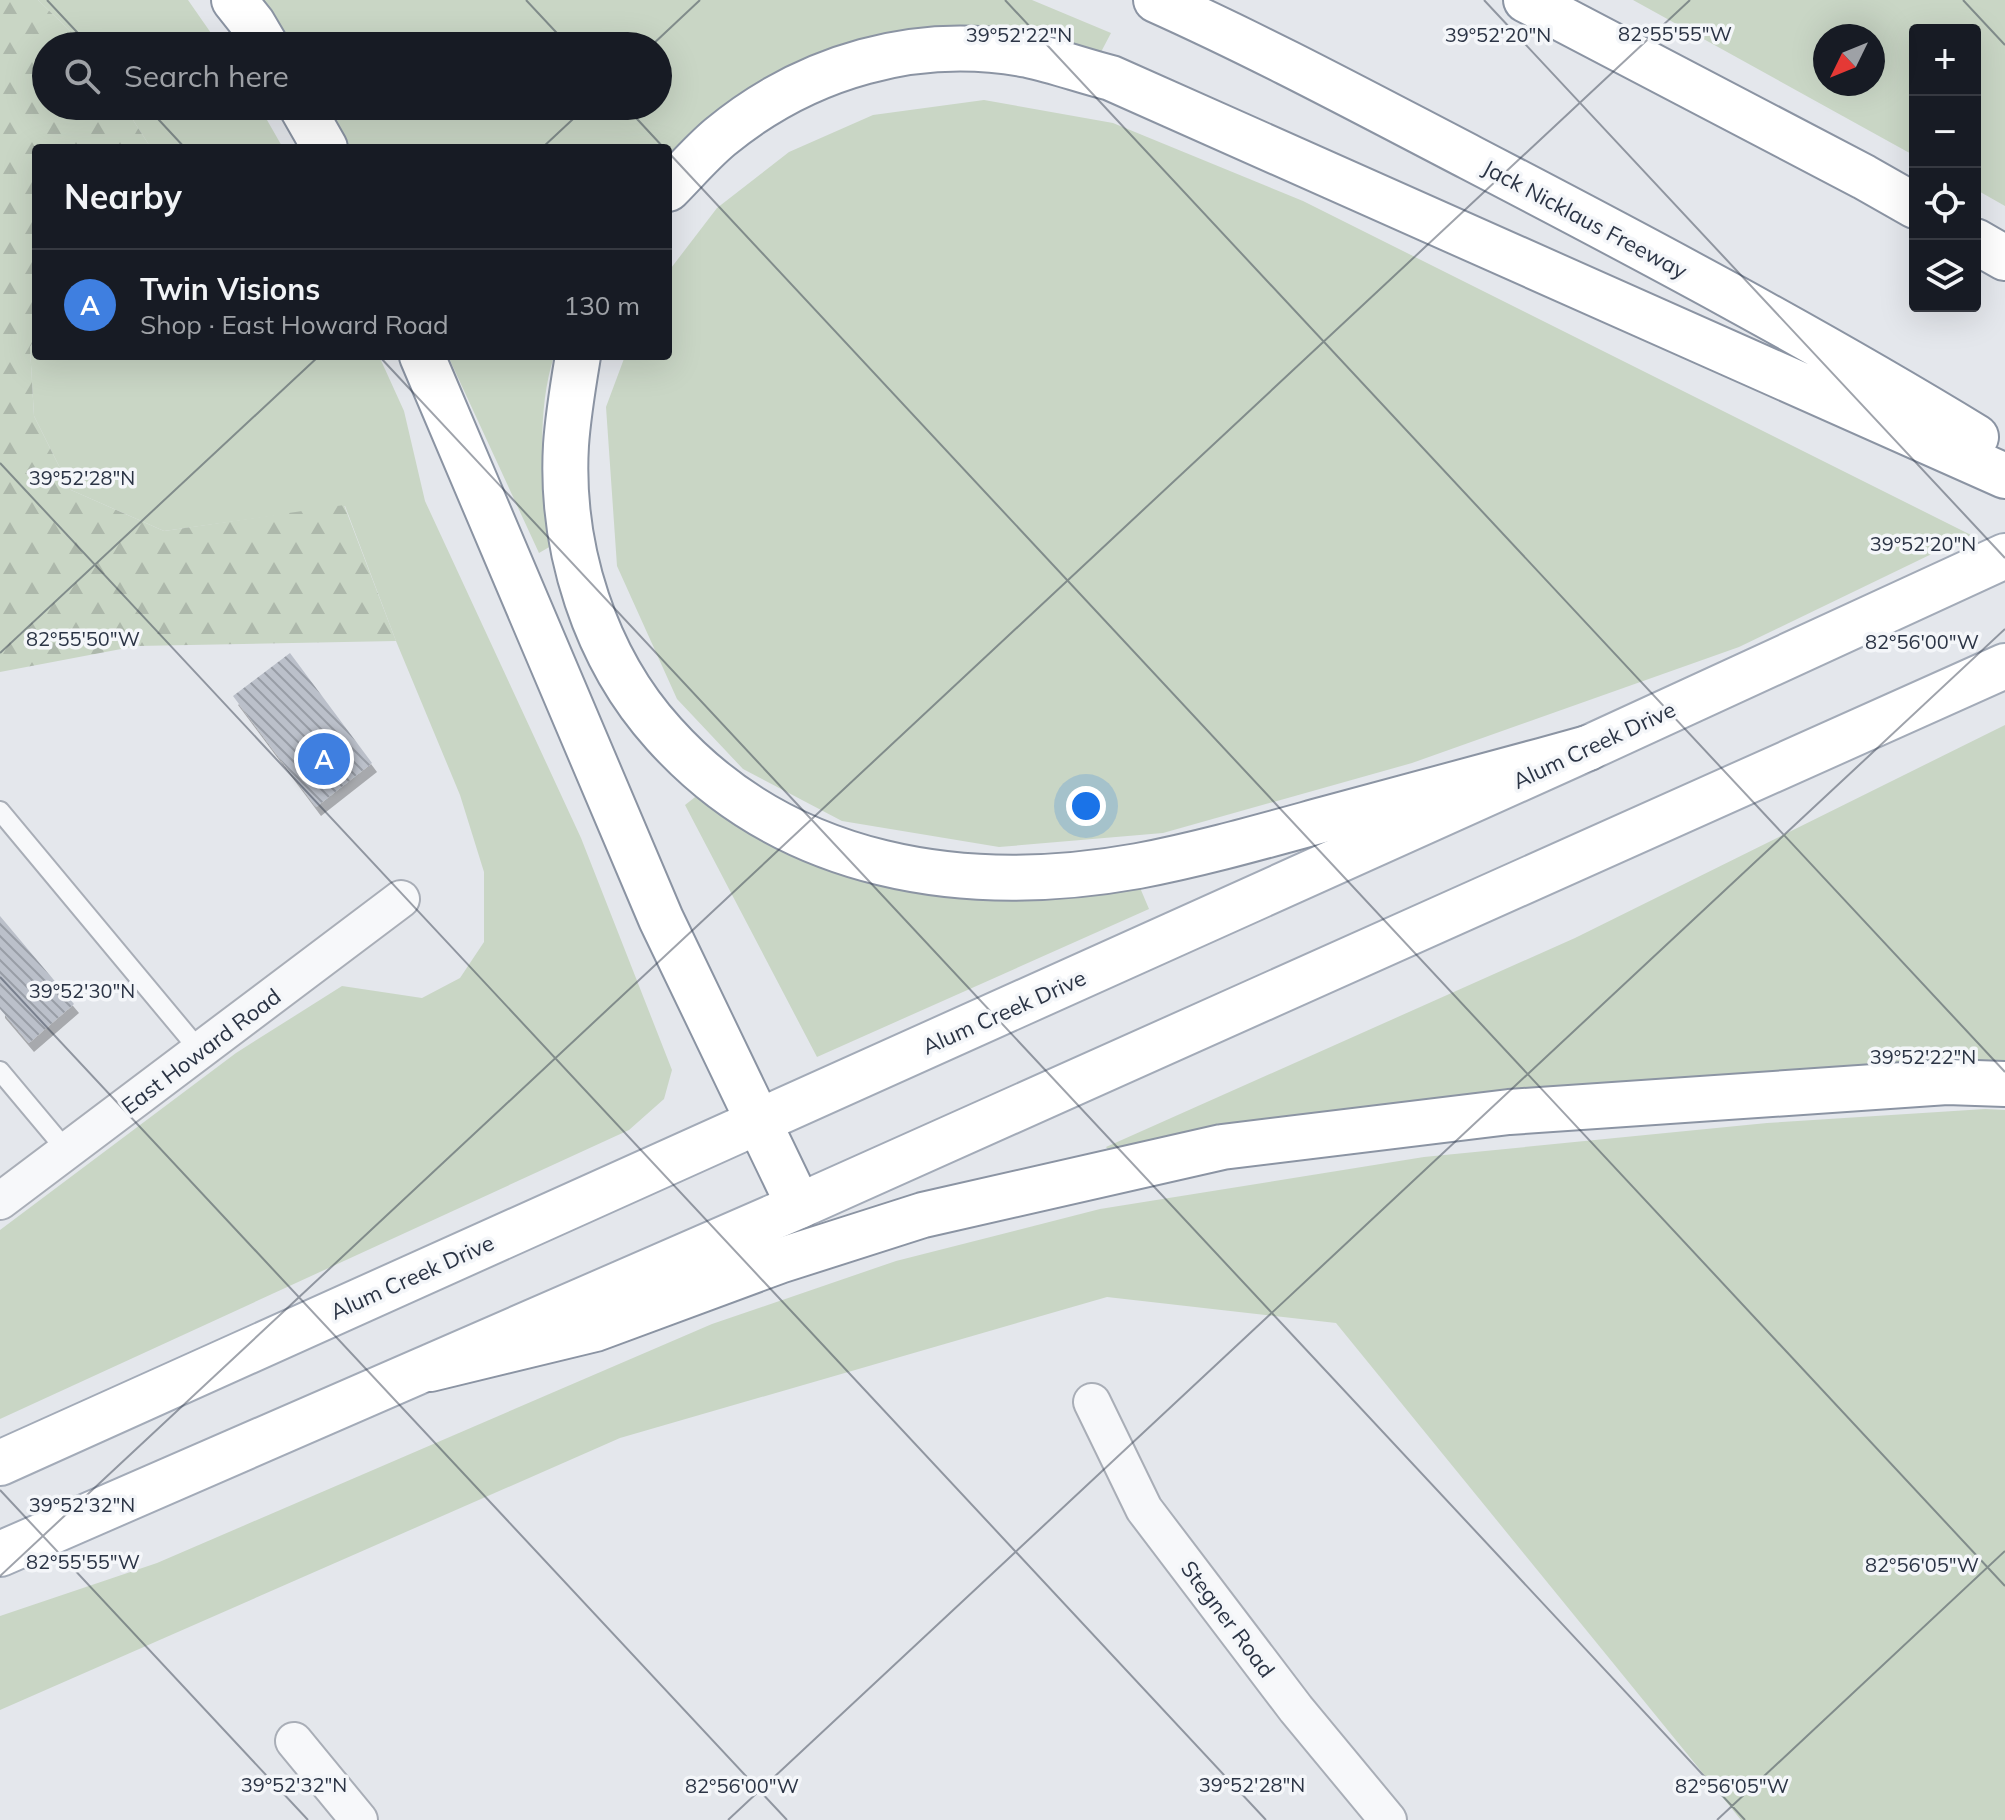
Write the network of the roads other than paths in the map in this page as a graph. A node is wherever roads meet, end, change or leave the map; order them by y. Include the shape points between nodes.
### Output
1 (234, 0) edge
2 (1156, 0) edge
3 (1526, 0) edge
4 (256, 32) edge
5 (309, 120) edge
6 (323, 144) edge
7 (672, 185) edge
8 (1909, 203) edge
9 (1981, 244) edge
10 (2005, 258) edge
11 (424, 360) edge
12 (577, 360) edge
13 (2005, 454) edge
14 (2005, 476) edge
15 (2005, 556) edge
16 (2005, 666) edge
17 (1588, 748) junction
18 (0, 811) edge
19 (401, 899) dead end
20 (200, 1051) junction
21 (0, 1071) edge
22 (2005, 1084) edge
23 (757, 1124) junction
24 (67, 1151) junction
25 (0, 1201) edge
26 (799, 1206) junction
27 (430, 1369) junction
28 (1092, 1402) dead end
29 (0, 1463) edge
30 (0, 1554) edge
31 (294, 1741) dead end
32 (359, 1820) edge
33 (1388, 1820) edge

1 - 4 main road
2 - 13 main road, Jack Nicklaus Freeway via 1551,200 1787,327
3 - 8 main road
5 - 6 main road
7 - 14 main road via 718,138 787,91 830,72 884,56 945,47 1027,55 1111,78
9 - 10 main road
11 - 23 main road via 661,919
12 - 17 main road via 566,447 570,535 601,637 649,717 699,769 778,824 827,848 937,874 1055,875 1134,866
15 - 17 main road, Alum Creek Drive
16 - 26 main road
17 - 23 main road, Alum Creek Drive
18 - 20 lane
19 - 20 street, East Howard Road
20 - 24 street, East Howard Road
21 - 24 lane
22 - 27 main road via 1947,1082 1509,1112 1222,1147 923,1215 595,1329
23 - 26 main road
23 - 29 main road, Alum Creek Drive
24 - 25 street, East Howard Road
26 - 27 main road
27 - 30 main road
28 - 33 street, Stegner Road via 1144,1509
31 - 32 street

